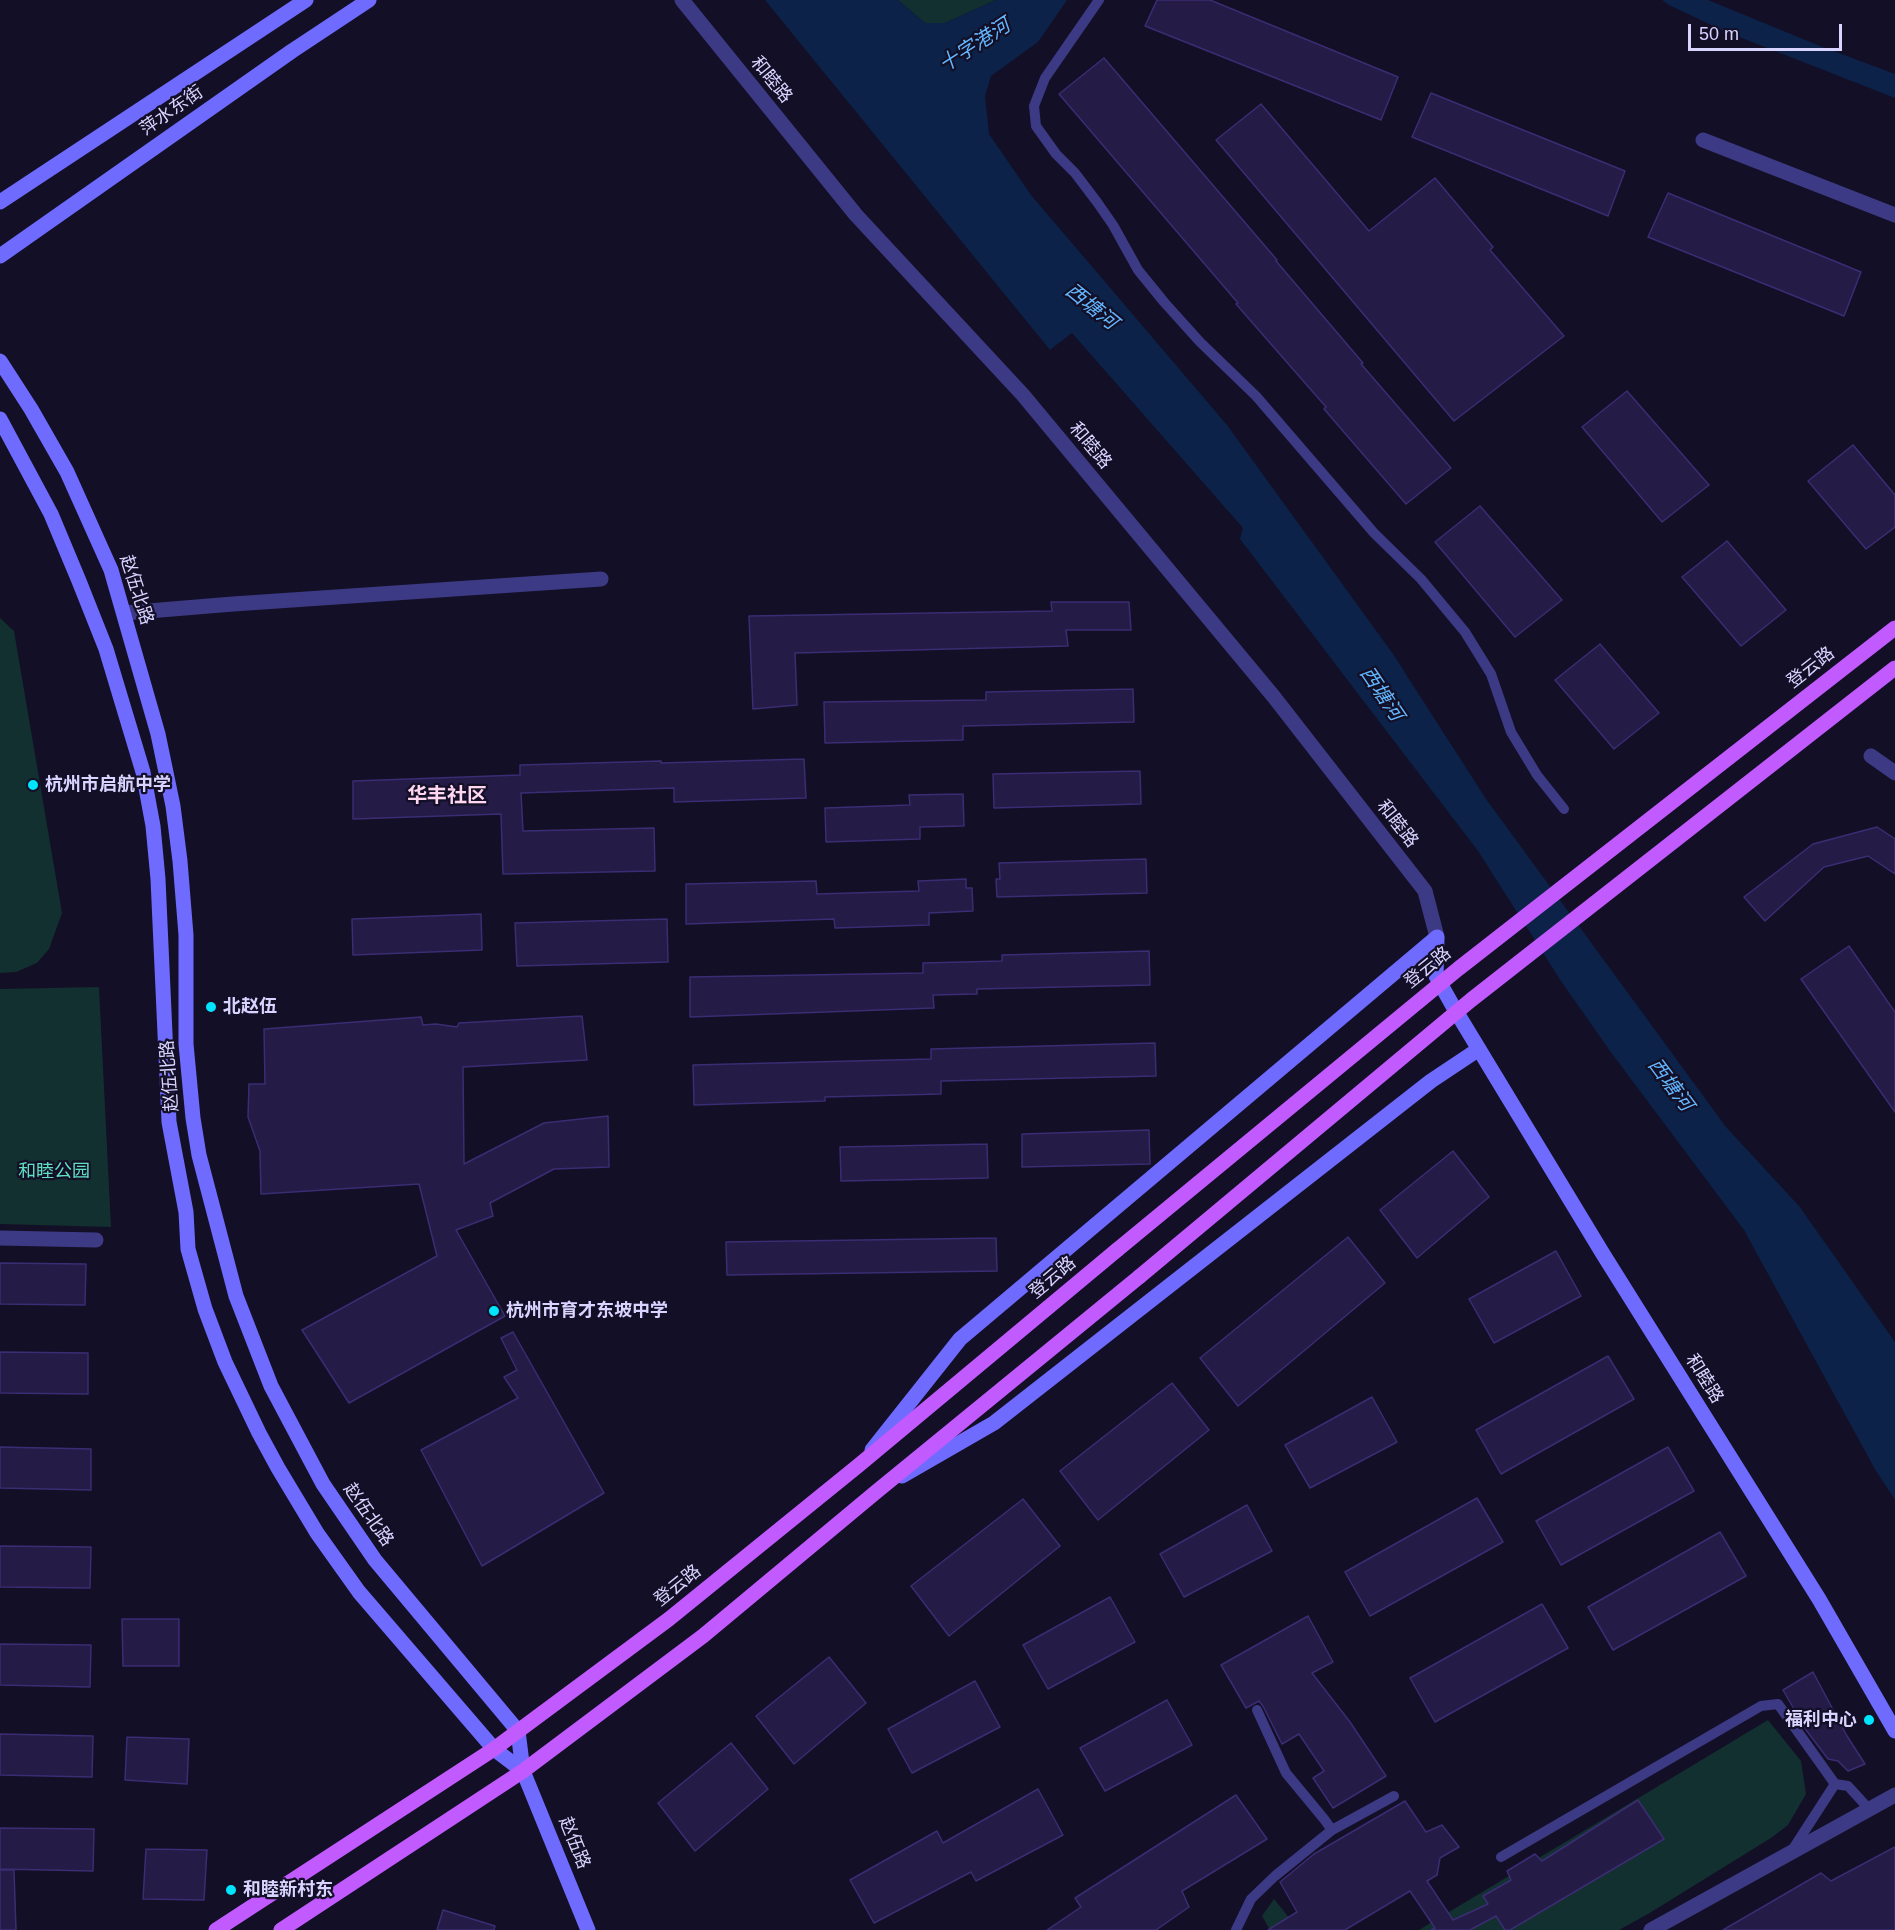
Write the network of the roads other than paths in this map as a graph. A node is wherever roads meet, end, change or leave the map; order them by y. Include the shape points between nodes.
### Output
1 (306, 0) edge
2 (369, 0) edge
3 (682, 0) edge
4 (1099, 0) edge
5 (1703, 140) dead end
6 (0, 202) edge
7 (1895, 215) edge
8 (0, 256) edge
9 (0, 361) edge
10 (0, 419) edge
11 (601, 579) dead end
12 (124, 613) junction
13 (1895, 627) edge
14 (1895, 668) edge
15 (1871, 756) dead end
16 (1895, 773) edge
17 (1564, 809) dead end
18 (1437, 938) junction
19 (1479, 1049) junction
20 (0, 1238) edge
21 (96, 1240) dead end
22 (859, 1465) junction
23 (876, 1492) junction
24 (1257, 1710) dead end
25 (519, 1731) junction
26 (1895, 1731) edge
27 (494, 1749) junction
28 (523, 1771) junction
29 (1835, 1784) junction
30 (1895, 1795) edge
31 (1394, 1796) dead end
32 (1869, 1809) junction
33 (1332, 1830) junction
34 (1790, 1853) junction
35 (1501, 1857) dead end
36 (216, 1930) edge
37 (281, 1930) edge
38 (588, 1930) edge
39 (1236, 1930) edge
40 (1650, 1930) edge

1 - 6 main road, 萍水东街
2 - 8 main road, 萍水东街
3 - 18 street, 和睦路 via 856,215 1023,395 1274,697 1425,891
4 - 17 lane via 1045,78 1034,106 1036,126 1097,202 1138,270 1164,302 1256,396 1465,632 1491,674 1511,732
5 - 7 street
9 - 12 main road, 赵伍北路 via 68,472 111,570
10 - 27 main road, 赵伍北路 via 51,514 79,581 105,649 143,772 158,879 170,1122 186,1212 188,1249 221,1352 259,1433 317,1533 359,1592
11 - 12 street
12 - 25 main road, 赵伍北路 via 158,734 173,806 186,934 186,1044 193,1118 236,1296 271,1386 323,1484 375,1560
13 - 22 main road, 登云路, bridge via 1458,969
14 - 23 main road, bridge via 1471,1000
15 - 16 street
18 - 19 main road, 和睦路 via 1436,976
18 - 22 main road via 960,1339
19 - 23 main road via 1431,1081 994,1423
19 - 26 main road, 和睦路 via 1819,1599
20 - 21 street
22 - 25 main road, 登云路 via 669,1619
23 - 28 main road via 704,1636
24 - 33 lane via 1286,1773
25 - 27 main road, 登云路
25 - 28 main road, 赵伍路
27 - 28 main road
27 - 36 main road, 登云路
28 - 37 main road
28 - 38 main road, 赵伍路
29 - 32 lane via 1848,1786
29 - 34 lane
29 - 35 lane via 1778,1704 1761,1706
30 - 32 street
31 - 33 lane
32 - 34 street
33 - 39 lane via 1251,1899
34 - 40 street

